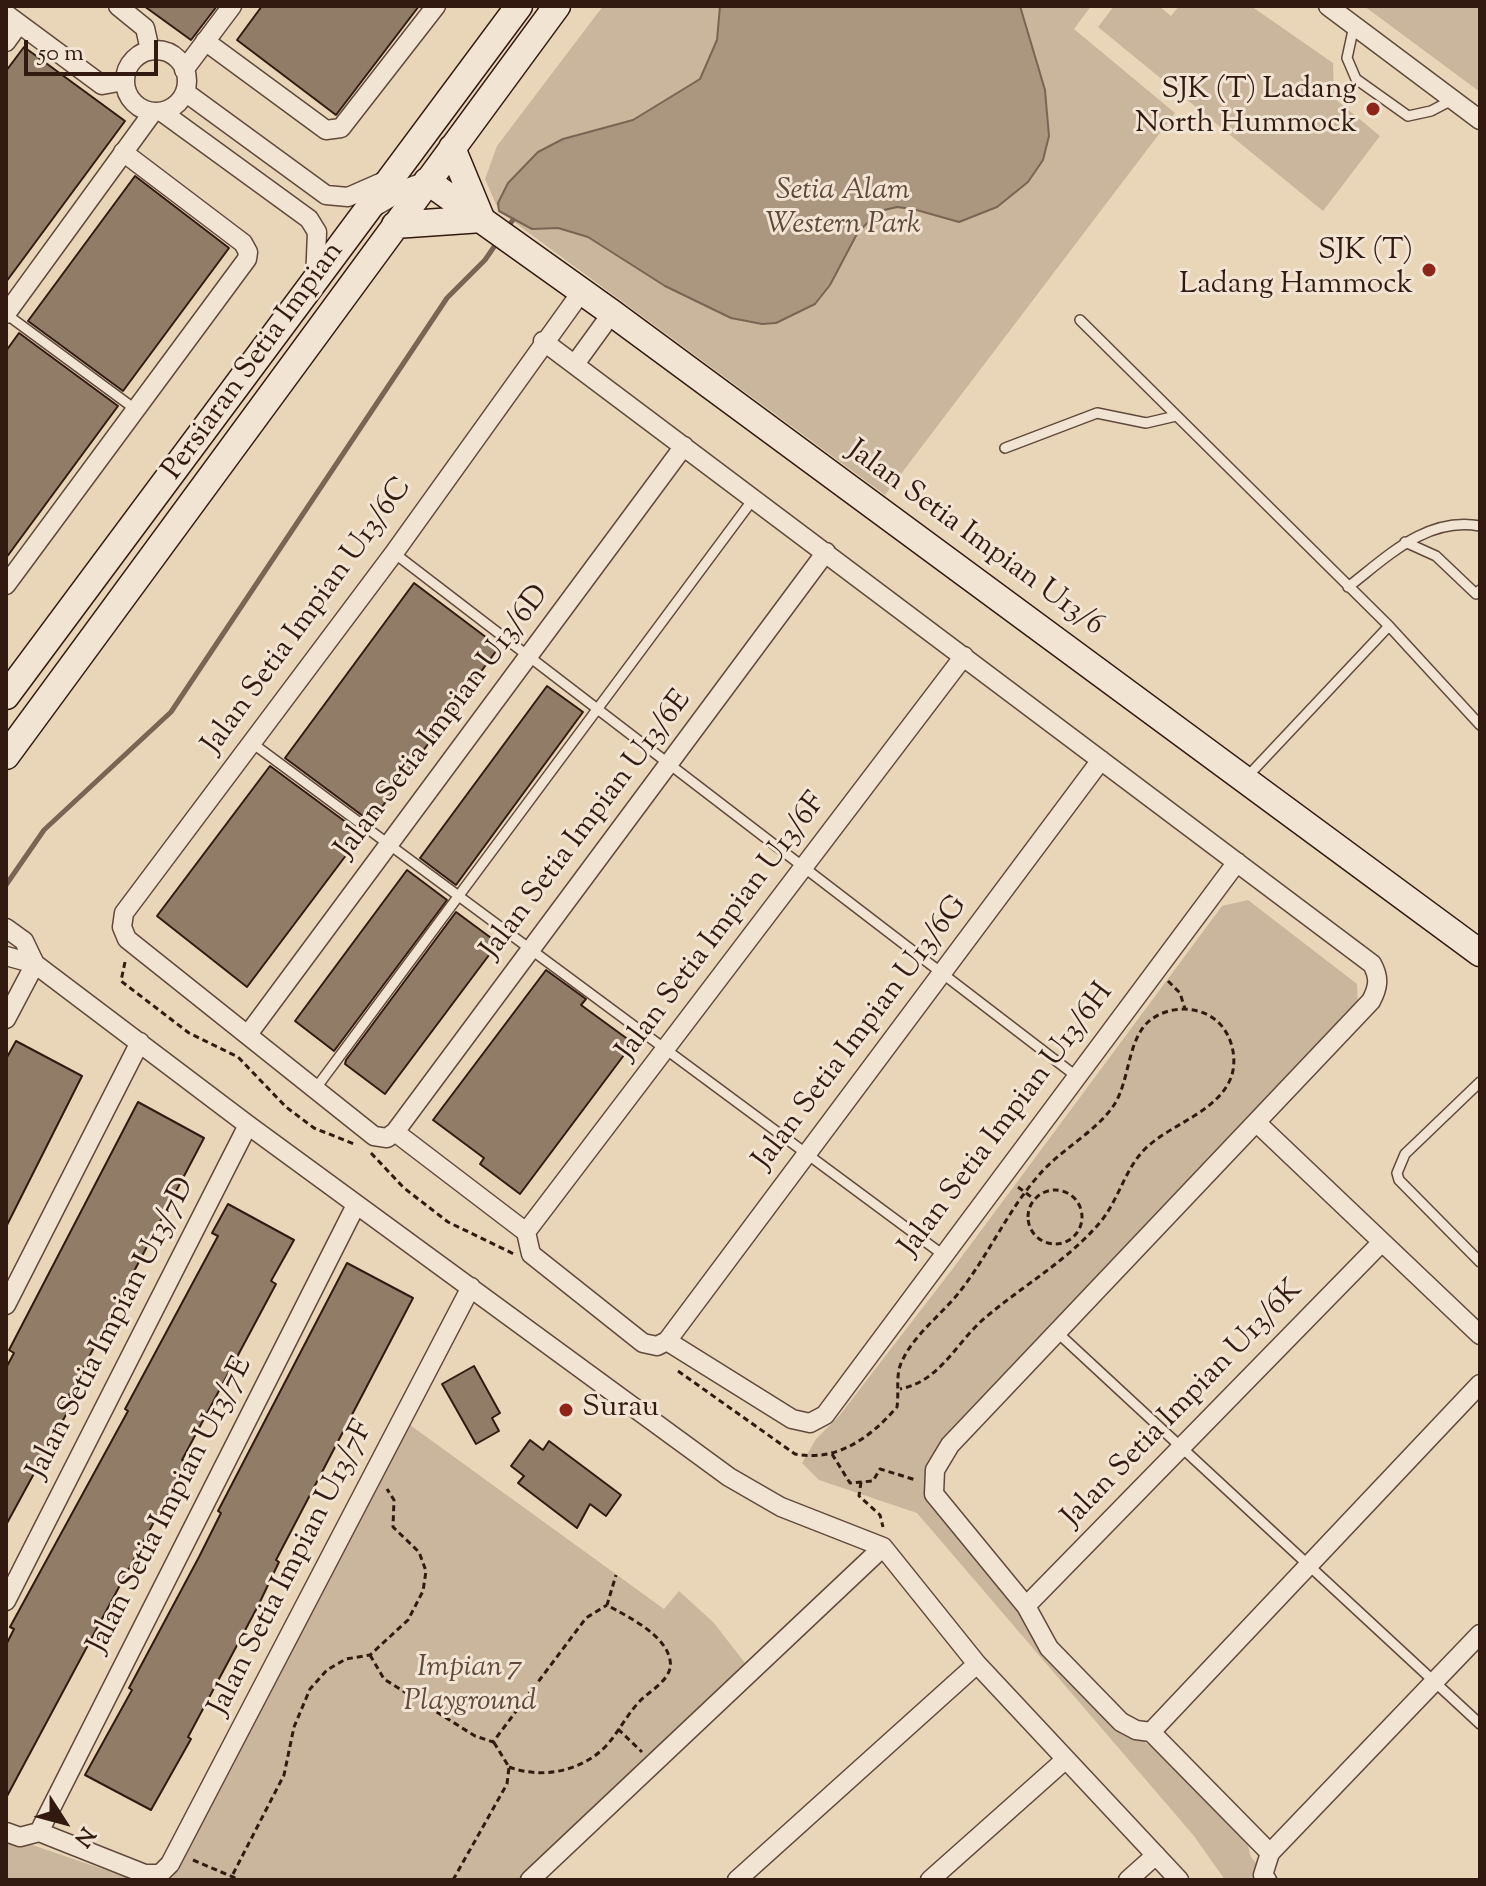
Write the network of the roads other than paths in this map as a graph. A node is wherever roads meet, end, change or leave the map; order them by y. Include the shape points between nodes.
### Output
1 (118, 6) edge
2 (232, 6) edge
3 (436, 6) edge
4 (519, 6) edge
5 (557, 6) edge
6 (1328, 6) edge
7 (13, 19) edge
8 (1354, 26) junction
9 (205, 41) junction
10 (6, 42) edge
11 (150, 50) junction
12 (184, 70) junction
13 (124, 81) junction
14 (185, 92) junction
15 (1452, 100) junction
16 (158, 112) junction
17 (1480, 120) edge
18 (230, 124) junction
19 (213, 146) junction
20 (452, 148) junction
21 (123, 152) junction
22 (394, 176) junction
23 (427, 181) junction
24 (367, 212) junction
25 (485, 222) junction
26 (395, 225) junction
27 (314, 284) junction
28 (582, 291) junction
29 (612, 313) junction
30 (6, 314) edge
31 (1080, 320) dead end
32 (543, 341) junction
33 (575, 364) junction
34 (135, 409) junction
35 (1176, 416) junction
36 (684, 446) junction
37 (1005, 448) dead end
38 (754, 498) junction
39 (1480, 526) edge
40 (1405, 542) junction
41 (826, 552) junction
42 (394, 553) junction
43 (8, 577) edge
44 (1348, 587) junction
45 (1480, 590) edge
46 (1389, 626) junction
47 (528, 656) junction
48 (964, 656) junction
49 (6, 696) edge
50 (597, 709) junction
51 (1480, 725) edge
52 (252, 743) junction
53 (7, 756) edge
54 (1101, 760) junction
55 (669, 764) junction
56 (1245, 779) junction
57 (388, 844) junction
58 (1237, 862) junction
59 (804, 868) junction
60 (458, 896) junction
61 (8, 929) edge
62 (530, 949) junction
63 (1480, 953) edge
64 (6, 956) edge
65 (35, 964) junction
66 (942, 973) junction
67 (6, 1019) edge
68 (249, 1033) junction
69 (140, 1042) junction
70 (667, 1050) junction
71 (1076, 1076) junction
72 (1480, 1082) edge
73 (316, 1088) junction
74 (1258, 1124) junction
75 (248, 1125) junction
76 (395, 1132) junction
77 (806, 1153) junction
78 (356, 1205) junction
79 (526, 1232) junction
80 (1382, 1242) junction
81 (942, 1254) junction
82 (1480, 1262) edge
83 (471, 1287) junction
84 (6, 1305) edge
85 (1059, 1334) junction
86 (1480, 1335) edge
87 (667, 1341) junction
88 (1480, 1384) edge
89 (1182, 1447) junction
90 (883, 1547) junction
91 (1310, 1567) junction
92 (6, 1601) edge
93 (1026, 1606) junction
94 (1480, 1634) edge
95 (977, 1664) junction
96 (1434, 1682) junction
97 (1480, 1724) edge
98 (1151, 1732) junction
99 (1066, 1759) junction
100 (6, 1832) edge
101 (39, 1832) junction
102 (1270, 1853) junction
103 (1156, 1855) junction
104 (530, 1880) edge
105 (737, 1880) edge
106 (930, 1880) edge
107 (1128, 1880) edge
108 (1179, 1880) edge
109 (1267, 1880) edge

1 - 11 street via 145,28
2 - 9 street
3 - 9 street via 341,128 326,130
4 - 22 street, Persiaran Setia Impian
5 - 20 street, Persiaran Setia Impian
6 - 8 street
7 - 10 street
7 - 13 street via 102,85
8 - 15 street
8 - 15 lane via 1347,58 1356,79 1408,116
9 - 12 street
11 - 12 street via 168,52
11 - 13 street via 134,59
12 - 14 street
13 - 16 street via 130,100
14 - 16 street via 176,105
14 - 18 street
15 - 17 street
16 - 19 street
16 - 21 street
18 - 19 street
18 - 22 street via 326,195 348,197
19 - 27 street via 309,219 317,232
20 - 23 street, Persiaran Setia Impian
20 - 25 street
21 - 30 street
21 - 34 street via 248,252
22 - 24 street, Persiaran Setia Impian
23 - 24 street via 393,194
23 - 25 street, Jalan Setia Impian U13/6
23 - 26 street, Persiaran Setia Impian
24 - 27 street, Persiaran Setia Impian
25 - 26 street
25 - 28 street, Jalan Setia Impian U13/6
26 - 53 street, Persiaran Setia Impian
27 - 49 street, Persiaran Setia Impian
28 - 29 street, Jalan Setia Impian U13/6
28 - 32 street, Jalan Setia Impian U13/6C
29 - 33 street
29 - 56 street, Jalan Setia Impian U13/6
30 - 34 lane
31 - 35 lane
32 - 33 street
32 - 42 street, Jalan Setia Impian U13/6C
33 - 36 street
34 - 43 street
35 - 37 lane via 1146,423 1097,413
35 - 44 lane
36 - 38 street
36 - 47 street, Jalan Setia Impian U13/6D
38 - 41 street
38 - 50 lane
39 - 40 lane via 1456,521
40 - 44 lane
40 - 45 lane via 1436,556 1476,594
41 - 48 street
41 - 55 street, Jalan Setia Impian U13/6E
42 - 47 lane
42 - 52 street, Jalan Setia Impian U13/6C
44 - 46 lane
46 - 51 lane
46 - 56 lane
47 - 50 lane
47 - 57 street, Jalan Setia Impian U13/6D
48 - 54 street
48 - 59 street, Jalan Setia Impian U13/6F
50 - 55 lane
50 - 60 lane
52 - 57 lane
52 - 68 street, Jalan Setia Impian U13/6C via 124,913 122,927 127,939
54 - 58 street
54 - 66 street, Jalan Setia Impian U13/6G
55 - 59 lane
55 - 62 street, Jalan Setia Impian U13/6E
56 - 63 street, Jalan Setia Impian U13/6
57 - 60 lane
57 - 68 street, Jalan Setia Impian U13/6D
58 - 71 street, Jalan Setia Impian U13/6H
58 - 74 street via 1372,964 1378,982 1371,1001
59 - 66 lane
59 - 70 street, Jalan Setia Impian U13/6F
60 - 62 lane
60 - 73 lane
61 - 65 street via 24,941
62 - 70 lane
62 - 76 street, Jalan Setia Impian U13/6E
64 - 65 street
65 - 67 street
65 - 69 street
66 - 71 lane
66 - 77 street, Jalan Setia Impian U13/6G
68 - 73 street
69 - 75 street
69 - 84 street
70 - 77 lane
70 - 79 street, Jalan Setia Impian U13/6F
71 - 81 street, Jalan Setia Impian U13/6H
72 - 82 lane via 1405,1154 1397,1173
73 - 76 street via 374,1136 387,1138
74 - 80 street
74 - 85 street
75 - 78 street
75 - 92 street, Jalan Setia Impian U13/7D
76 - 79 street
77 - 81 lane
77 - 87 street, Jalan Setia Impian U13/6G
78 - 83 street
78 - 101 street, Jalan Setia Impian U13/7E
79 - 87 street via 531,1254 582,1296 643,1343 657,1346
80 - 86 street
80 - 89 street, Jalan Setia Impian U13/6K
81 - 87 street, Jalan Setia Impian U13/6H via 825,1415 810,1423 801,1423
83 - 90 street via 729,1477 781,1507
83 - 101 street, Jalan Setia Impian U13/7F via 179,1850 160,1874 145,1874
85 - 89 lane
85 - 93 street via 950,1445 932,1482 934,1494
88 - 91 street
89 - 91 lane
89 - 93 street, Jalan Setia Impian U13/6K
90 - 95 street
90 - 104 street
91 - 96 lane
91 - 98 street
93 - 98 street via 1049,1648 1121,1722
94 - 96 street
95 - 99 street
95 - 105 street
96 - 97 lane
96 - 102 street
98 - 102 street
99 - 103 street
99 - 106 street
100 - 101 street via 20,1837
102 - 109 street via 1263,1875
103 - 107 street
103 - 108 street

